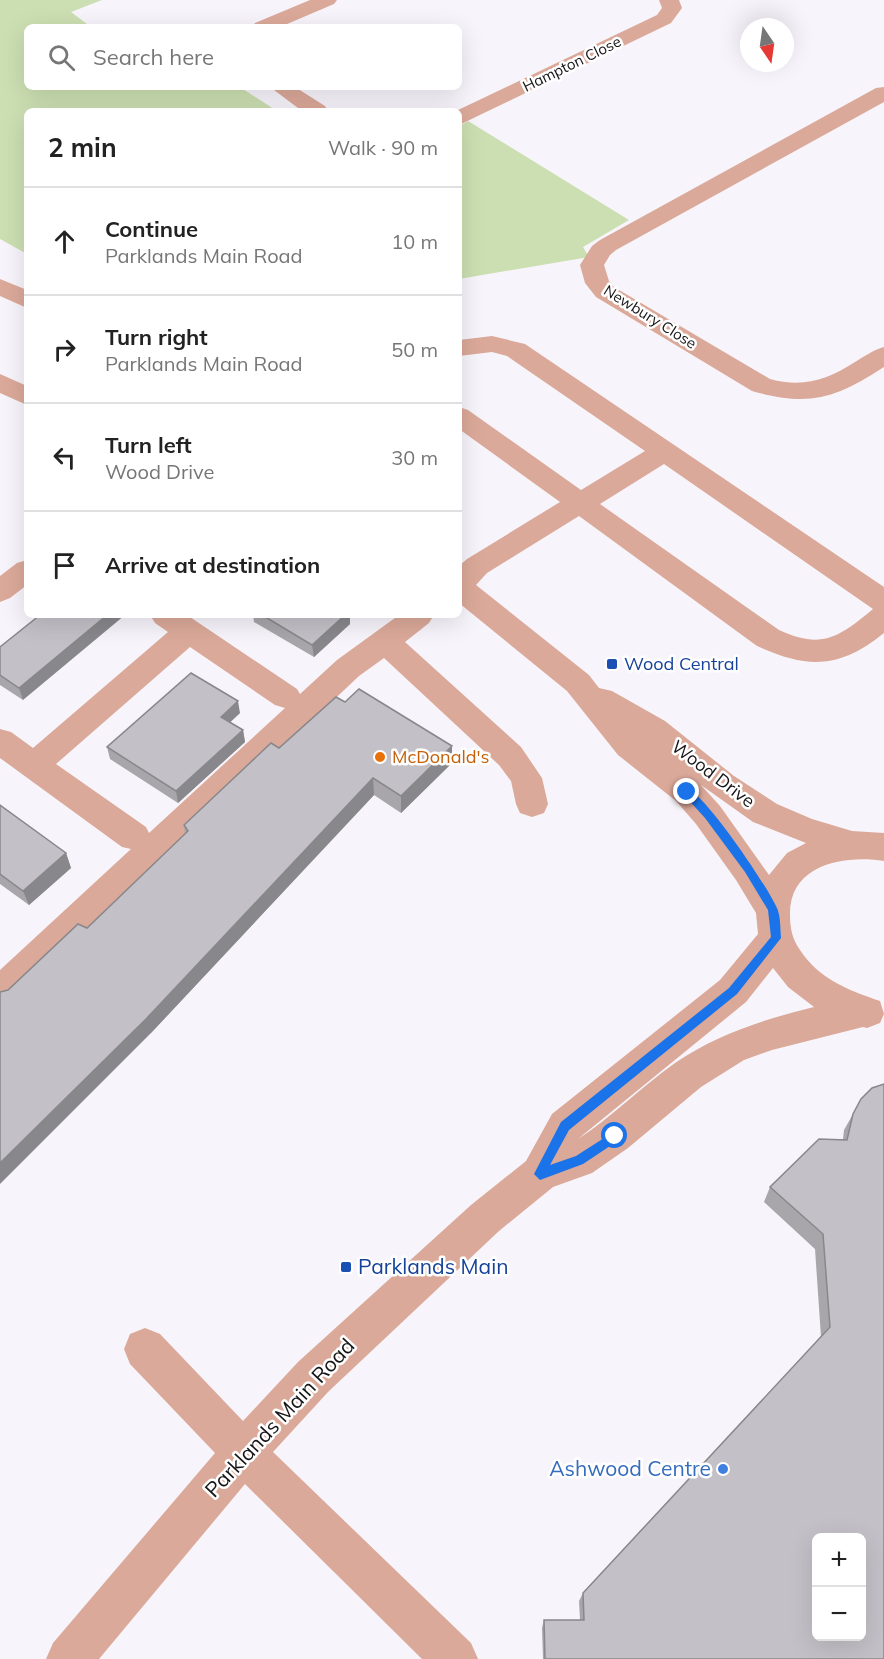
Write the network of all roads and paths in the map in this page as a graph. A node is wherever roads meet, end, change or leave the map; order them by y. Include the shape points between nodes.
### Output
1 (327, 0) edge
2 (669, 0) edge
3 (269, 24) edge
4 (286, 90) edge
5 (880, 100) edge
6 (312, 108) edge
7 (462, 117) edge
8 (0, 286) edge
9 (24, 298) edge
10 (462, 348) edge
11 (884, 356) edge
12 (0, 382) edge
13 (24, 395) edge
14 (462, 418) edge
15 (664, 452) junction
16 (580, 503) junction
17 (24, 572) edge
18 (462, 583) edge
19 (462, 588) edge
20 (0, 591) edge
21 (884, 602) edge
22 (884, 617) edge
23 (415, 618) edge
24 (177, 623) edge
25 (385, 642) junction
26 (583, 689) junction
27 (286, 697) dead end
28 (0, 741) edge
29 (34, 765) junction
30 (532, 804) dead end
31 (134, 837) dead end
32 (849, 844) junction
33 (884, 847) edge
34 (774, 923) junction
35 (0, 992) edge
36 (873, 1012) edge
37 (540, 1174) junction
38 (145, 1349) dead end
39 (243, 1453) junction
40 (69, 1659) edge
41 (455, 1659) edge

1 - 3 street
2 - 7 street, Hampton Close via 672,8 664,19
4 - 6 street
5 - 11 street, Newbury Close via 608,245 595,257 592,273 605,292 773,389 799,393 826,390
8 - 9 street
10 - 15 street via 492,344 509,347
12 - 13 street
14 - 16 street
15 - 16 street
15 - 21 street
16 - 18 street via 477,566
16 - 22 street via 782,645 813,652 842,648
17 - 20 street
19 - 26 street, Wood Drive
23 - 25 street
24 - 27 street
24 - 29 street
25 - 30 street via 510,756 526,778
25 - 35 street via 348,668
26 - 32 street, Wood Drive via 654,730 723,786 765,813
26 - 34 street, Wood Drive via 629,746 687,792 708,815 748,870
28 - 29 street
29 - 31 street
32 - 33 street
32 - 34 street, Parklands Main Road via 830,848 797,864 777,892
34 - 36 street, Wood Drive via 783,954 807,983 824,995
34 - 37 street, Parklands Main Road via 733,991 565,1126
36 - 37 street, Parklands Main Road via 771,1034 731,1049 688,1075 615,1136 579,1160
37 - 39 street, Parklands Main Road via 459,1240 313,1377
38 - 39 street
39 - 40 street, Parklands Main Road
39 - 41 street

